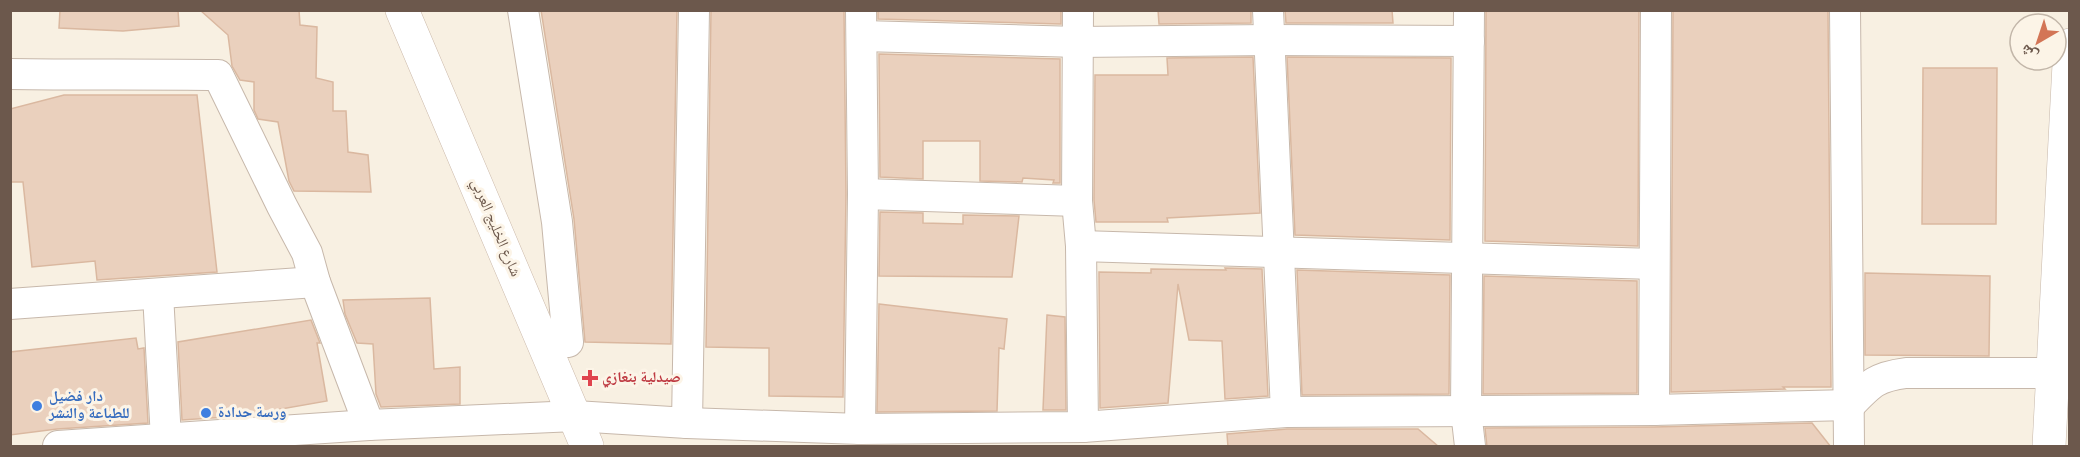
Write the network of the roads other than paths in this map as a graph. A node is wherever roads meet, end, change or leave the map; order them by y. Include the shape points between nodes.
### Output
1 (402, 10) edge
2 (524, 10) edge
3 (694, 10) edge
4 (1078, 10) edge
5 (1268, 10) edge
6 (1469, 10) edge
7 (1656, 10) edge
8 (1845, 10) edge
9 (862, 23) edge
10 (1269, 40) junction
11 (1469, 41) junction
12 (1078, 42) junction
13 (2070, 45) edge
14 (10, 74) edge
15 (863, 194) junction
16 (1077, 201) junction
17 (1081, 246) junction
18 (1279, 252) junction
19 (1467, 258) junction
20 (1654, 264) junction
21 (315, 282) junction
22 (158, 294) junction
23 (10, 304) edge
24 (2063, 320) edge
25 (568, 342) dead end
26 (2052, 373) junction
27 (1850, 405) junction
28 (1654, 410) junction
29 (1466, 411) junction
30 (1287, 412) junction
31 (575, 416) junction
32 (687, 423) junction
33 (1083, 427) junction
34 (860, 429) junction
35 (359, 432) edge
36 (166, 439) junction
37 (197, 441) edge
38 (60, 446) edge
39 (587, 447) edge
40 (1470, 447) edge
41 (1849, 447) edge
42 (2049, 447) edge

1 - 31 main road, شارع الخليج العربي
2 - 25 street via 556,222
3 - 32 street
4 - 12 street
5 - 10 street
6 - 11 street
7 - 20 street
8 - 27 street
9 - 12 street
9 - 15 street
10 - 11 street
10 - 12 street
10 - 18 street
11 - 19 street
12 - 16 street
13 - 24 main road
14 - 21 street via 218,75 307,254
15 - 16 street
15 - 34 street
16 - 17 street
17 - 18 street
17 - 33 street
18 - 19 street
18 - 30 street
19 - 20 street
19 - 29 street
20 - 28 street
21 - 22 street
21 - 35 street
22 - 23 street
22 - 36 street
24 - 26 main road
26 - 27 street via 1885,376
26 - 42 main road
27 - 28 street
27 - 41 street
28 - 29 street
29 - 30 street
29 - 40 street
30 - 33 street
31 - 32 street
31 - 35 street
31 - 39 main road, شارع الخليج العربي
32 - 34 street
33 - 34 street
35 - 37 street
36 - 37 street
36 - 38 street

